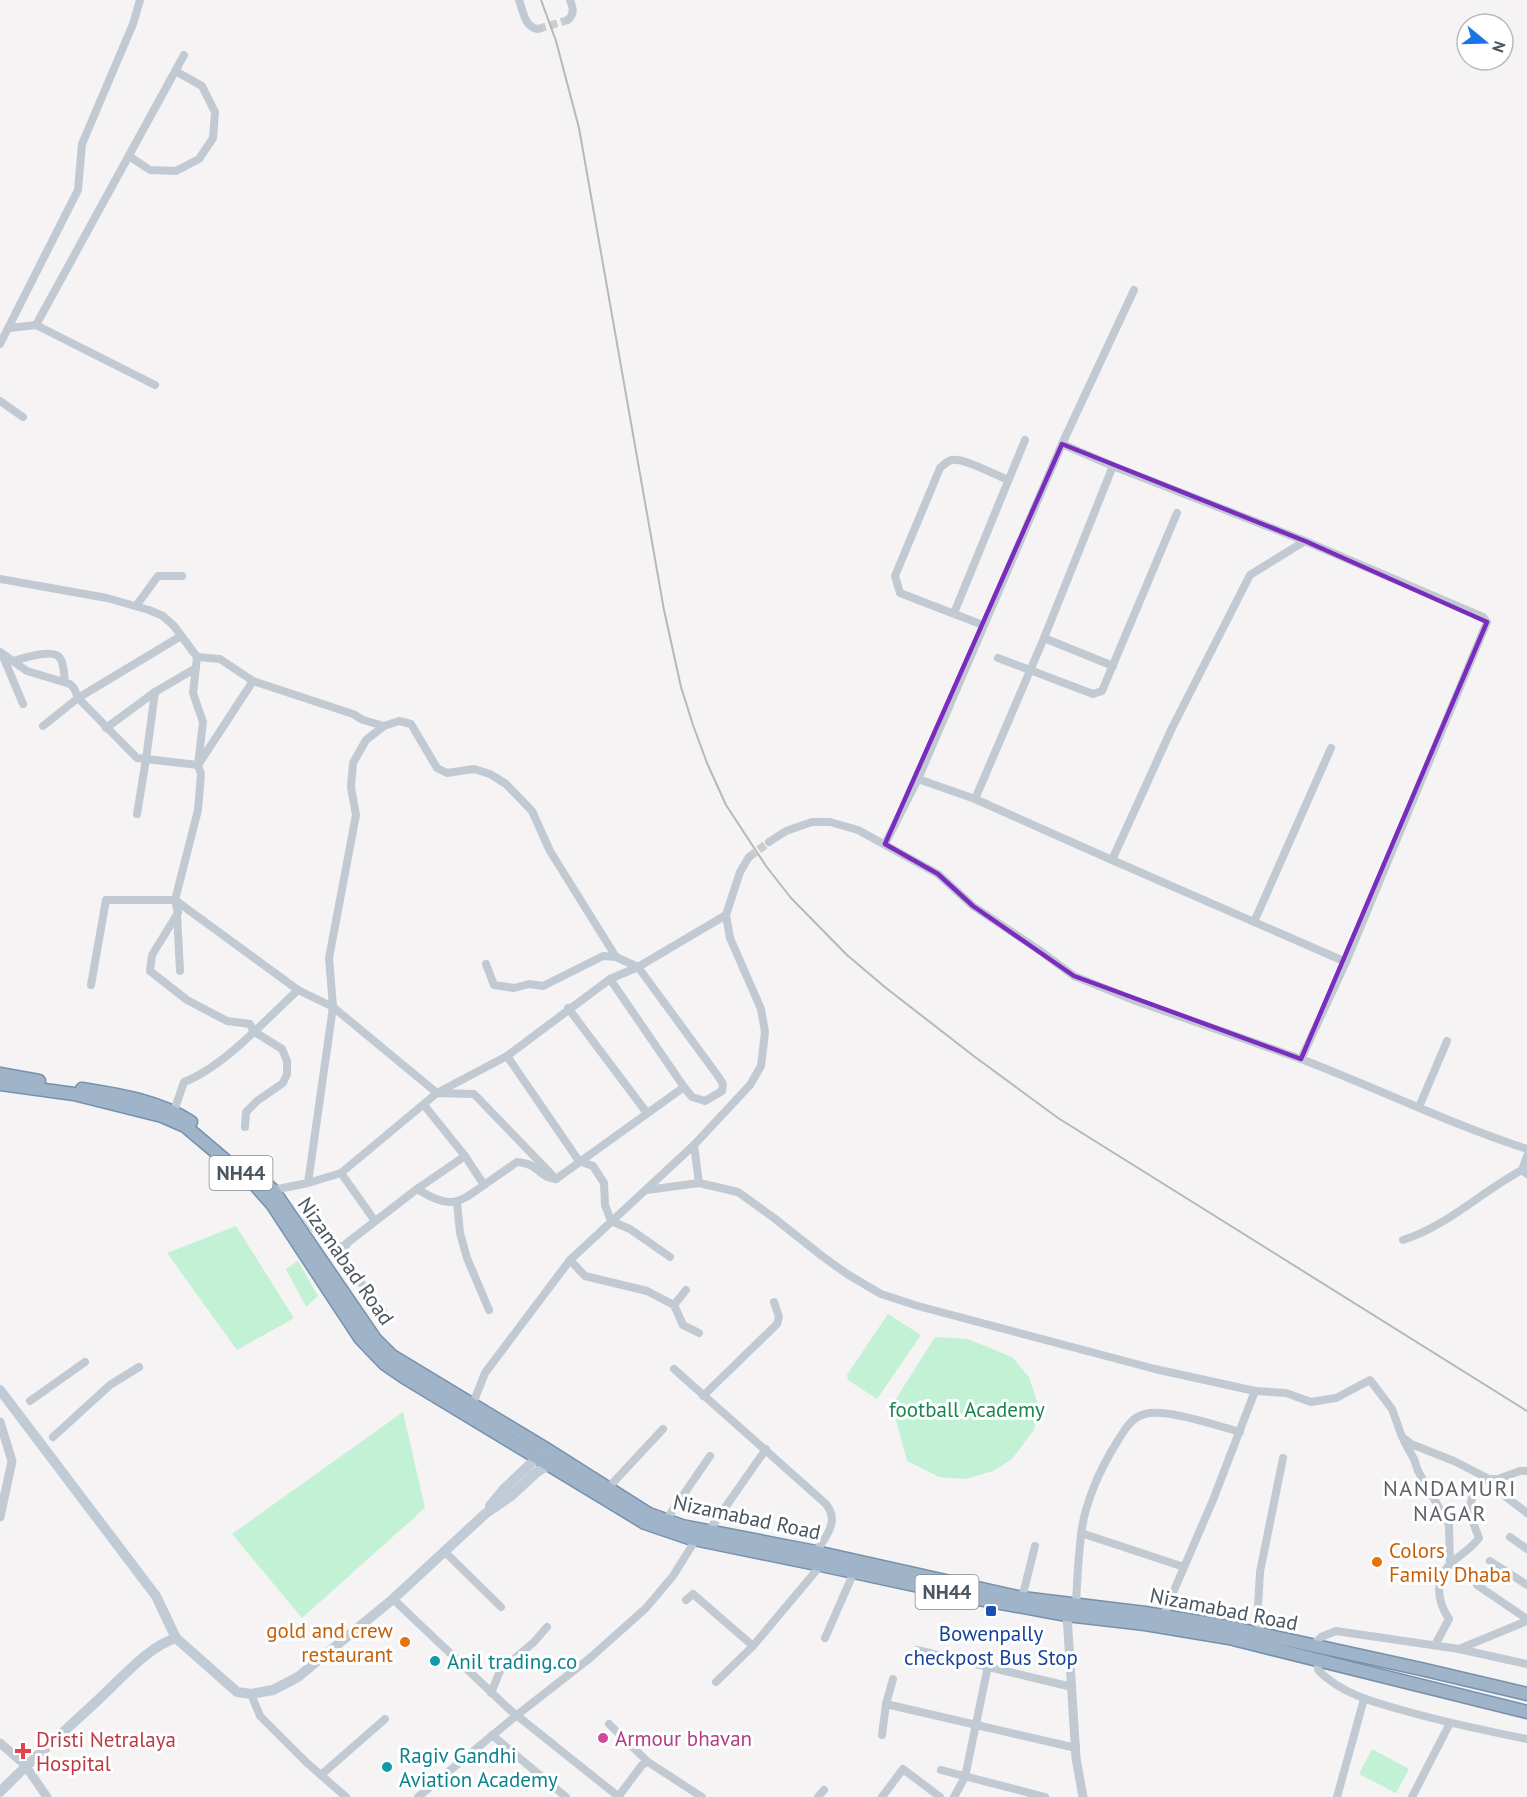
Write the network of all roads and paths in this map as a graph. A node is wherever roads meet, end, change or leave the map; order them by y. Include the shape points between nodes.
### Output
1 (140, 0) edge
2 (519, 0) edge
3 (570, 0) edge
4 (568, 20) dead end
5 (538, 29) dead end
6 (184, 55) dead end
7 (177, 72) junction
8 (129, 156) junction
9 (1134, 291) dead end
10 (36, 325) junction
11 (9, 328) junction
12 (0, 344) edge
13 (155, 384) dead end
14 (0, 401) edge
15 (23, 417) dead end
16 (1025, 440) dead end
17 (1062, 444) junction
18 (1113, 466) junction
19 (1008, 480) junction
20 (1177, 513) dead end
21 (1305, 541) junction
22 (182, 576) dead end
23 (0, 579) edge
24 (135, 606) junction
25 (954, 613) junction
26 (983, 625) junction
27 (181, 636) junction
28 (1044, 638) junction
29 (1, 652) edge
30 (196, 657) junction
31 (998, 657) dead end
32 (13, 660) junction
33 (1113, 666) junction
34 (196, 668) junction
35 (1030, 670) junction
36 (254, 681) junction
37 (65, 682) junction
38 (155, 692) junction
39 (78, 698) junction
40 (23, 704) dead end
41 (43, 726) dead end
42 (384, 726) junction
43 (106, 728) junction
44 (1331, 748) dead end
45 (146, 759) junction
46 (198, 765) junction
47 (918, 779) junction
48 (975, 799) junction
49 (137, 813) dead end
50 (769, 842) tunnel mouth
51 (885, 844) junction
52 (749, 857) tunnel mouth
53 (1112, 860) junction
54 (175, 900) junction
55 (177, 914) junction
56 (726, 915) junction
57 (1254, 922) junction
58 (616, 957) junction
59 (1346, 962) junction
60 (486, 964) dead end
61 (638, 967) junction
62 (180, 971) dead end
63 (610, 980) junction
64 (90, 985) dead end
65 (298, 990) junction
66 (333, 1007) junction
67 (568, 1008) junction
68 (253, 1031) junction
69 (1447, 1041) dead end
70 (507, 1056) junction
71 (1301, 1059) junction
72 (0, 1074) edge
73 (0, 1084) edge
74 (684, 1087) junction
75 (437, 1093) junction
76 (424, 1105) junction
77 (1419, 1107) junction
78 (174, 1111) junction
79 (646, 1113) junction
80 (245, 1127) dead end
81 (694, 1145) junction
82 (1527, 1149) edge
83 (465, 1156) junction
84 (1527, 1156) edge
85 (579, 1161) junction
86 (1524, 1172) edge
87 (341, 1173) junction
88 (556, 1179) junction
89 (308, 1183) junction
90 (699, 1183) junction
91 (484, 1185) junction
92 (417, 1189) junction
93 (273, 1190) junction
94 (646, 1190) junction
95 (457, 1202) junction
96 (307, 1218) dead end
97 (375, 1221) junction
98 (611, 1221) junction
99 (1403, 1240) dead end
100 (347, 1243) junction
101 (670, 1257) dead end
102 (570, 1260) junction
103 (686, 1290) dead end
104 (774, 1302) dead end
105 (674, 1305) junction
106 (489, 1310) dead end
107 (383, 1311) dead end
108 (699, 1332) dead end
109 (85, 1362) dead end
110 (139, 1367) dead end
111 (674, 1369) dead end
112 (0, 1390) edge
113 (1255, 1391) junction
114 (704, 1396) junction
115 (30, 1401) dead end
116 (472, 1406) junction
117 (0, 1422) edge
118 (663, 1429) dead end
119 (1240, 1432) junction
120 (53, 1437) dead end
121 (1402, 1437) junction
122 (546, 1449) junction
123 (766, 1449) junction
124 (710, 1456) dead end
125 (1284, 1458) dead end
126 (562, 1459) junction
127 (542, 1461) junction
128 (1527, 1471) edge
129 (1489, 1479) junction
130 (0, 1481) edge
131 (608, 1488) junction
132 (8, 1489) junction
133 (1527, 1513) edge
134 (0, 1517) edge
135 (666, 1520) junction
136 (708, 1532) junction
137 (1081, 1533) junction
138 (1510, 1537) dead end
139 (696, 1539) junction
140 (1035, 1546) dead end
141 (1527, 1549) edge
142 (444, 1551) junction
143 (816, 1552) junction
144 (1491, 1561) dead end
145 (821, 1564) junction
146 (1450, 1565) junction
147 (1184, 1567) junction
148 (854, 1572) junction
149 (1477, 1585) dead end
150 (1527, 1585) edge
151 (1022, 1598) junction
152 (393, 1599) junction
153 (686, 1600) dead end
154 (1076, 1605) junction
155 (501, 1607) dead end
156 (1067, 1615) junction
157 (1163, 1616) junction
158 (1527, 1620) edge
159 (547, 1627) dead end
160 (174, 1634) junction
161 (1260, 1635) junction
162 (825, 1638) dead end
163 (1435, 1645) junction
164 (753, 1646) junction
165 (1312, 1646) junction
166 (1459, 1649) junction
167 (917, 1650) dead end
168 (1318, 1659) junction
169 (1527, 1664) edge
170 (988, 1666) junction
171 (893, 1678) dead end
172 (716, 1682) dead end
173 (1072, 1687) junction
174 (492, 1693) junction
175 (251, 1694) junction
176 (1527, 1694) edge
177 (1364, 1699) junction
178 (886, 1704) junction
179 (1527, 1712) edge
180 (517, 1715) junction
181 (385, 1719) dead end
182 (1450, 1723) junction
183 (609, 1724) dead end
184 (976, 1724) junction
185 (882, 1735) dead end
186 (492, 1736) junction
187 (1527, 1739) edge
188 (0, 1743) edge
189 (1076, 1748) junction
190 (648, 1762) junction
191 (24, 1764) junction
192 (941, 1770) dead end
193 (321, 1775) junction
194 (965, 1777) junction
195 (0, 1786) edge
196 (824, 1790) dead end
197 (0, 1792) edge
198 (47, 1797) edge
199 (346, 1797) edge
200 (418, 1797) edge
201 (566, 1797) edge
202 (619, 1797) edge
203 (702, 1797) edge
204 (818, 1797) edge
205 (882, 1797) edge
206 (940, 1797) edge
207 (954, 1797) edge
208 (1045, 1797) edge
209 (1083, 1797) edge
210 (1337, 1797) edge
211 (1412, 1797) edge

1 - 11 street via 82,144 78,190
2 - 5 street via 529,26
3 - 4 street via 573,15
6 - 7 street
7 - 8 street
7 - 8 street via 202,86 215,112 213,138 199,159 176,171 150,170
8 - 10 street
9 - 17 street
10 - 11 street
10 - 13 street
11 - 12 street
14 - 15 street
16 - 19 street
17 - 18 street
17 - 26 street
18 - 21 street
18 - 28 street
19 - 25 street
19 - 25 street via 961,461 947,462 940,468 895,576 900,592
20 - 33 street
21 - 53 street via 1250,575 1172,728
21 - 59 street via 1484,617 1487,622
22 - 24 street via 158,576
23 - 24 street
24 - 27 street via 163,616
25 - 26 street
26 - 47 street
27 - 30 street
27 - 39 street
28 - 33 street
28 - 35 street
29 - 32 street
29 - 40 street
30 - 34 street
30 - 36 street via 220,659
31 - 35 street
32 - 37 street via 38,676
32 - 37 street via 55,653 61,659
33 - 35 street via 1102,691 1093,694
34 - 38 street
34 - 46 street via 193,693 202,722
35 - 48 street
36 - 42 street
36 - 46 street
37 - 39 street via 74,688
38 - 43 street
38 - 45 street
39 - 41 street
39 - 43 street
42 - 58 street via 399,721 411,724 437,768 447,773 474,770 506,784 532,811 550,851
42 - 66 street via 366,740 353,763 351,787 356,814 329,957
43 - 45 street via 137,758
44 - 57 street
45 - 46 street
45 - 49 street
46 - 54 street via 198,810
47 - 48 street
47 - 51 street
48 - 53 street
50 - 51 street via 812,822 830,822
51 - 71 street via 938,874 973,906 1074,976
52 - 56 street
53 - 57 street
54 - 55 street
54 - 64 street via 106,900
54 - 65 street
55 - 62 street
55 - 68 street via 152,955 150,971 187,1000 227,1021 250,1024
56 - 61 street
56 - 81 street via 730,938 761,1009 764,1046 761,1066 750,1085
57 - 59 street
58 - 60 street via 603,956 543,986 514,988 494,985
58 - 61 street
59 - 71 street
61 - 63 street
61 - 74 street via 724,1088 705,1101 692,1097
63 - 67 street
63 - 74 street
65 - 66 street
65 - 68 street
66 - 75 street
66 - 89 street
67 - 70 street
67 - 79 street
68 - 78 street via 230,1055 184,1082
68 - 80 street via 282,1048 287,1074 283,1083 246,1112
69 - 77 street
70 - 75 street
70 - 85 street
71 - 77 street
72 - 78 highway, Nizamabad Road / NH44 via 123,1096
73 - 127 highway, Nizamabad Road / NH44 via 74,1094 162,1116 185,1126 272,1204 360,1338 385,1364
74 - 79 street
75 - 76 street
75 - 88 street via 474,1094
76 - 83 street
76 - 87 street
77 - 82 street
78 - 93 highway, Nizamabad Road / NH44
79 - 85 street
81 - 90 street
81 - 94 street
83 - 91 street
83 - 92 street
84 - 86 street
85 - 88 street
85 - 98 street via 593,1166 604,1183 605,1205
86 - 99 street via 1502,1180 1449,1218
87 - 89 street
87 - 97 street
88 - 91 street via 546,1177 532,1165 517,1162
89 - 93 street
90 - 94 street
90 - 113 street via 738,1192 822,1256 881,1294 1155,1369
91 - 95 street
92 - 95 street via 439,1202
92 - 97 street
93 - 116 highway, Nizamabad Road / NH44 via 375,1339 392,1356
94 - 98 street
95 - 106 street via 462,1241
96 - 100 street via 332,1247
97 - 100 street
98 - 101 street via 630,1229
98 - 102 street
100 - 107 street via 343,1255 349,1267
102 - 105 street via 585,1276 647,1291
102 - 116 street via 485,1373
103 - 105 street
104 - 114 street via 777,1324
105 - 108 street via 683,1325
109 - 115 street
110 - 120 street via 111,1385
111 - 114 street
112 - 160 main road via 156,1596
113 - 119 street
113 - 121 street via 1286,1393 1311,1402 1336,1398 1370,1380 1392,1409
114 - 123 street
116 - 122 highway, Nizamabad Road / NH44
117 - 132 street via 12,1461
118 - 131 street
119 - 137 street via 1185,1417 1144,1413 1130,1423 1103,1463
119 - 147 street
121 - 129 street
121 - 146 street via 1449,1525
122 - 126 highway, Nizamabad Road / NH44
122 - 127 main road
123 - 136 street
123 - 143 street via 831,1510 832,1524
124 - 135 street
125 - 161 street via 1260,1572
126 - 127 main road
126 - 131 highway, Nizamabad Road / NH44
127 - 139 highway, Nizamabad Road / NH44 via 645,1523
127 - 142 main road via 511,1497 485,1514
128 - 129 street
129 - 133 street
129 - 146 street via 1478,1483 1468,1513 1479,1538 1473,1548
130 - 132 street
131 - 135 highway, Nizamabad Road / NH44
132 - 134 street
135 - 136 highway, Nizamabad Road / NH44
136 - 143 highway, Nizamabad Road / NH44
137 - 147 street
137 - 154 street
138 - 141 street
139 - 145 highway, Nizamabad Road / NH44
139 - 180 street via 673,1576 646,1608
140 - 151 street
142 - 152 main road
142 - 155 street
143 - 151 highway, Nizamabad Road / NH44
144 - 150 street
145 - 148 highway, Nizamabad Road / NH44
145 - 164 street
146 - 163 street via 1438,1587 1440,1605 1449,1619
147 - 157 street
148 - 156 highway, Nizamabad Road / NH44
148 - 162 street
149 - 158 street
151 - 154 highway, Nizamabad Road / NH44
152 - 174 street
152 - 175 main road via 298,1677 273,1690
153 - 164 street via 693,1594
154 - 157 highway, Nizamabad Road / NH44
156 - 168 highway, Nizamabad Road / NH44 via 1218,1636
156 - 173 street
157 - 161 highway, Nizamabad Road / NH44
158 - 166 street
159 - 174 street via 500,1671
160 - 175 main road via 237,1692
160 - 191 main road
161 - 165 highway, Nizamabad Road / NH44
163 - 165 street via 1336,1631
163 - 166 street
164 - 172 street
165 - 176 highway, Nizamabad Road / NH44
166 - 169 street
167 - 170 street
168 - 177 street via 1318,1670 1328,1681
168 - 179 highway, Nizamabad Road / NH44
170 - 173 street
170 - 184 street
171 - 178 street
173 - 189 street
174 - 180 street
175 - 193 street via 260,1716
177 - 182 street
177 - 210 street
178 - 184 street
178 - 185 street
180 - 186 street
180 - 202 street
181 - 193 street
182 - 187 street
182 - 211 street
183 - 190 street
184 - 189 street
184 - 194 street
186 - 200 street
186 - 201 street
188 - 191 street
189 - 209 street
190 - 202 street
190 - 203 street
191 - 195 main road
191 - 197 main road
191 - 198 street
192 - 194 street
193 - 199 street
194 - 207 street
194 - 208 street
196 - 204 street
205 - 206 street via 903,1769

